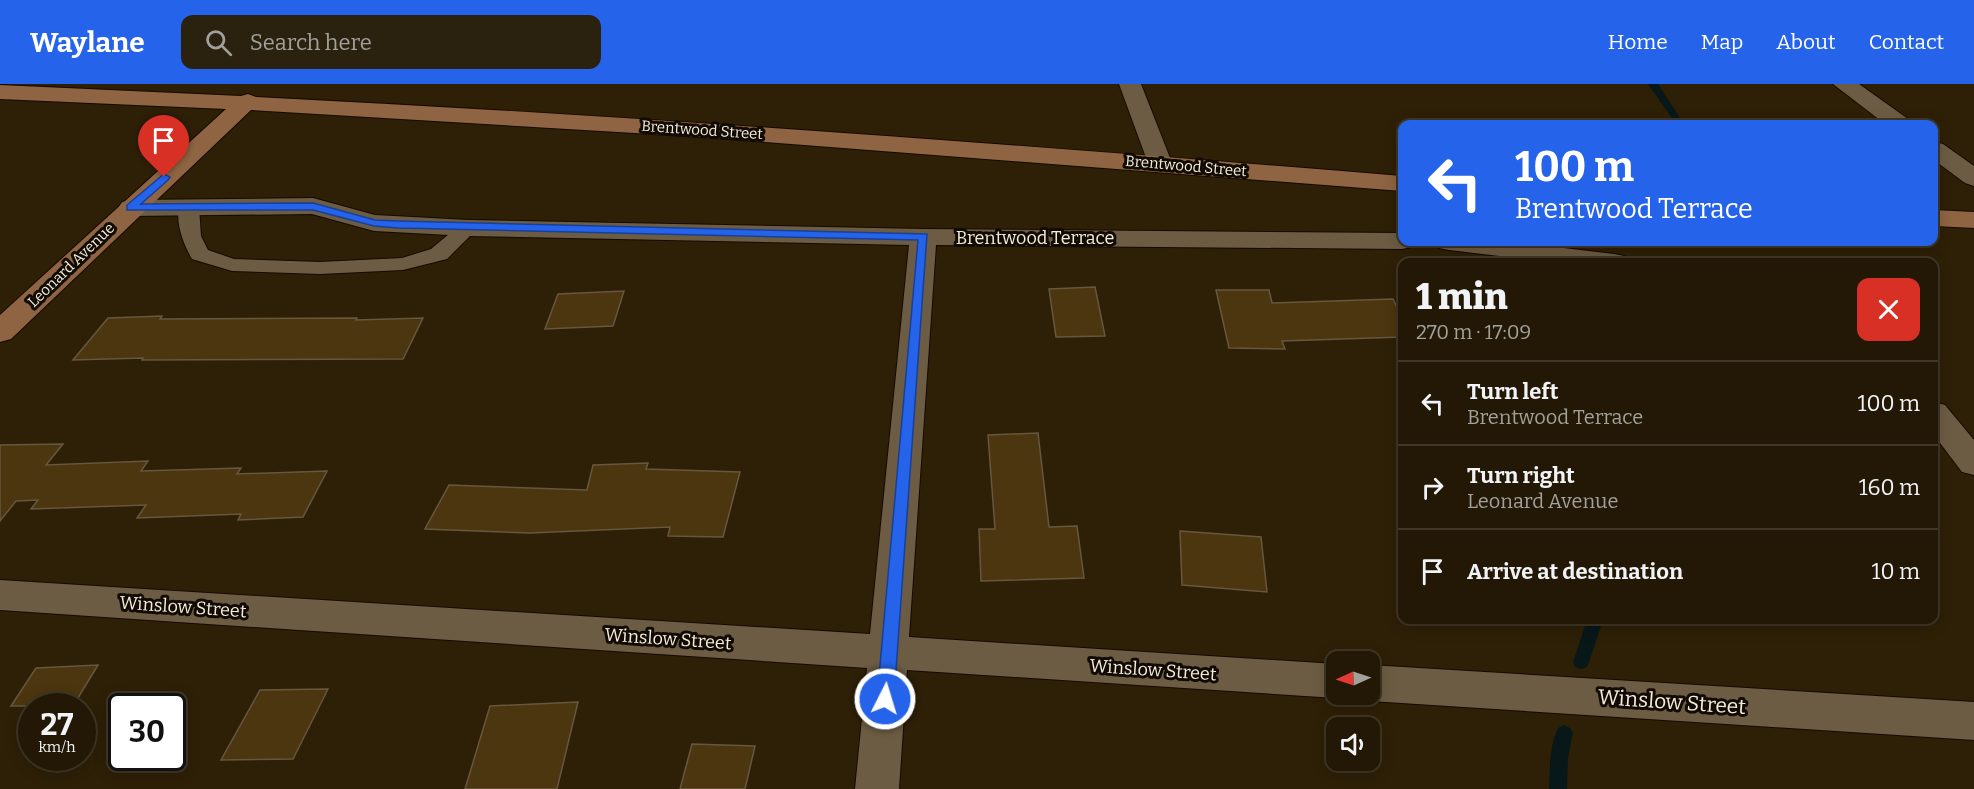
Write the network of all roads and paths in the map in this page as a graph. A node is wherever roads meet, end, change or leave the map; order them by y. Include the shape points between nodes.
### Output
1 (1130, 84) edge
2 (1844, 84) edge
3 (0, 92) edge
4 (248, 101) junction
5 (1894, 120) edge
6 (1938, 152) edge
7 (1160, 163) junction
8 (1974, 178) edge
9 (1398, 184) edge
10 (189, 207) junction
11 (131, 208) junction
12 (1938, 218) edge
13 (1974, 220) edge
14 (468, 228) junction
15 (923, 237) junction
16 (1398, 241) edge
17 (1482, 246) edge
18 (1581, 258) edge
19 (0, 332) edge
20 (1938, 418) edge
21 (1974, 463) edge
22 (0, 595) edge
23 (890, 653) junction
24 (1326, 680) edge
25 (1380, 684) edge
26 (1974, 721) edge
27 (877, 789) edge

1 - 7 street
2 - 5 street
3 - 4 main road, Brentwood Street
4 - 7 main road, Brentwood Street
4 - 11 main road, Leonard Avenue
6 - 8 street
7 - 9 main road, Brentwood Street
10 - 11 street, Brentwood Terrace
10 - 14 street, Brentwood Terrace via 313,207 374,223
10 - 14 lane via 191,236 200,254 232,265 320,268 403,264 439,254
11 - 19 main road, Leonard Avenue
12 - 13 main road
14 - 15 street, Brentwood Terrace
15 - 16 street, Brentwood Terrace
15 - 23 street
17 - 18 street
20 - 21 street
22 - 23 street, Winslow Street
23 - 24 street, Winslow Street
23 - 27 street
25 - 26 street, Winslow Street

